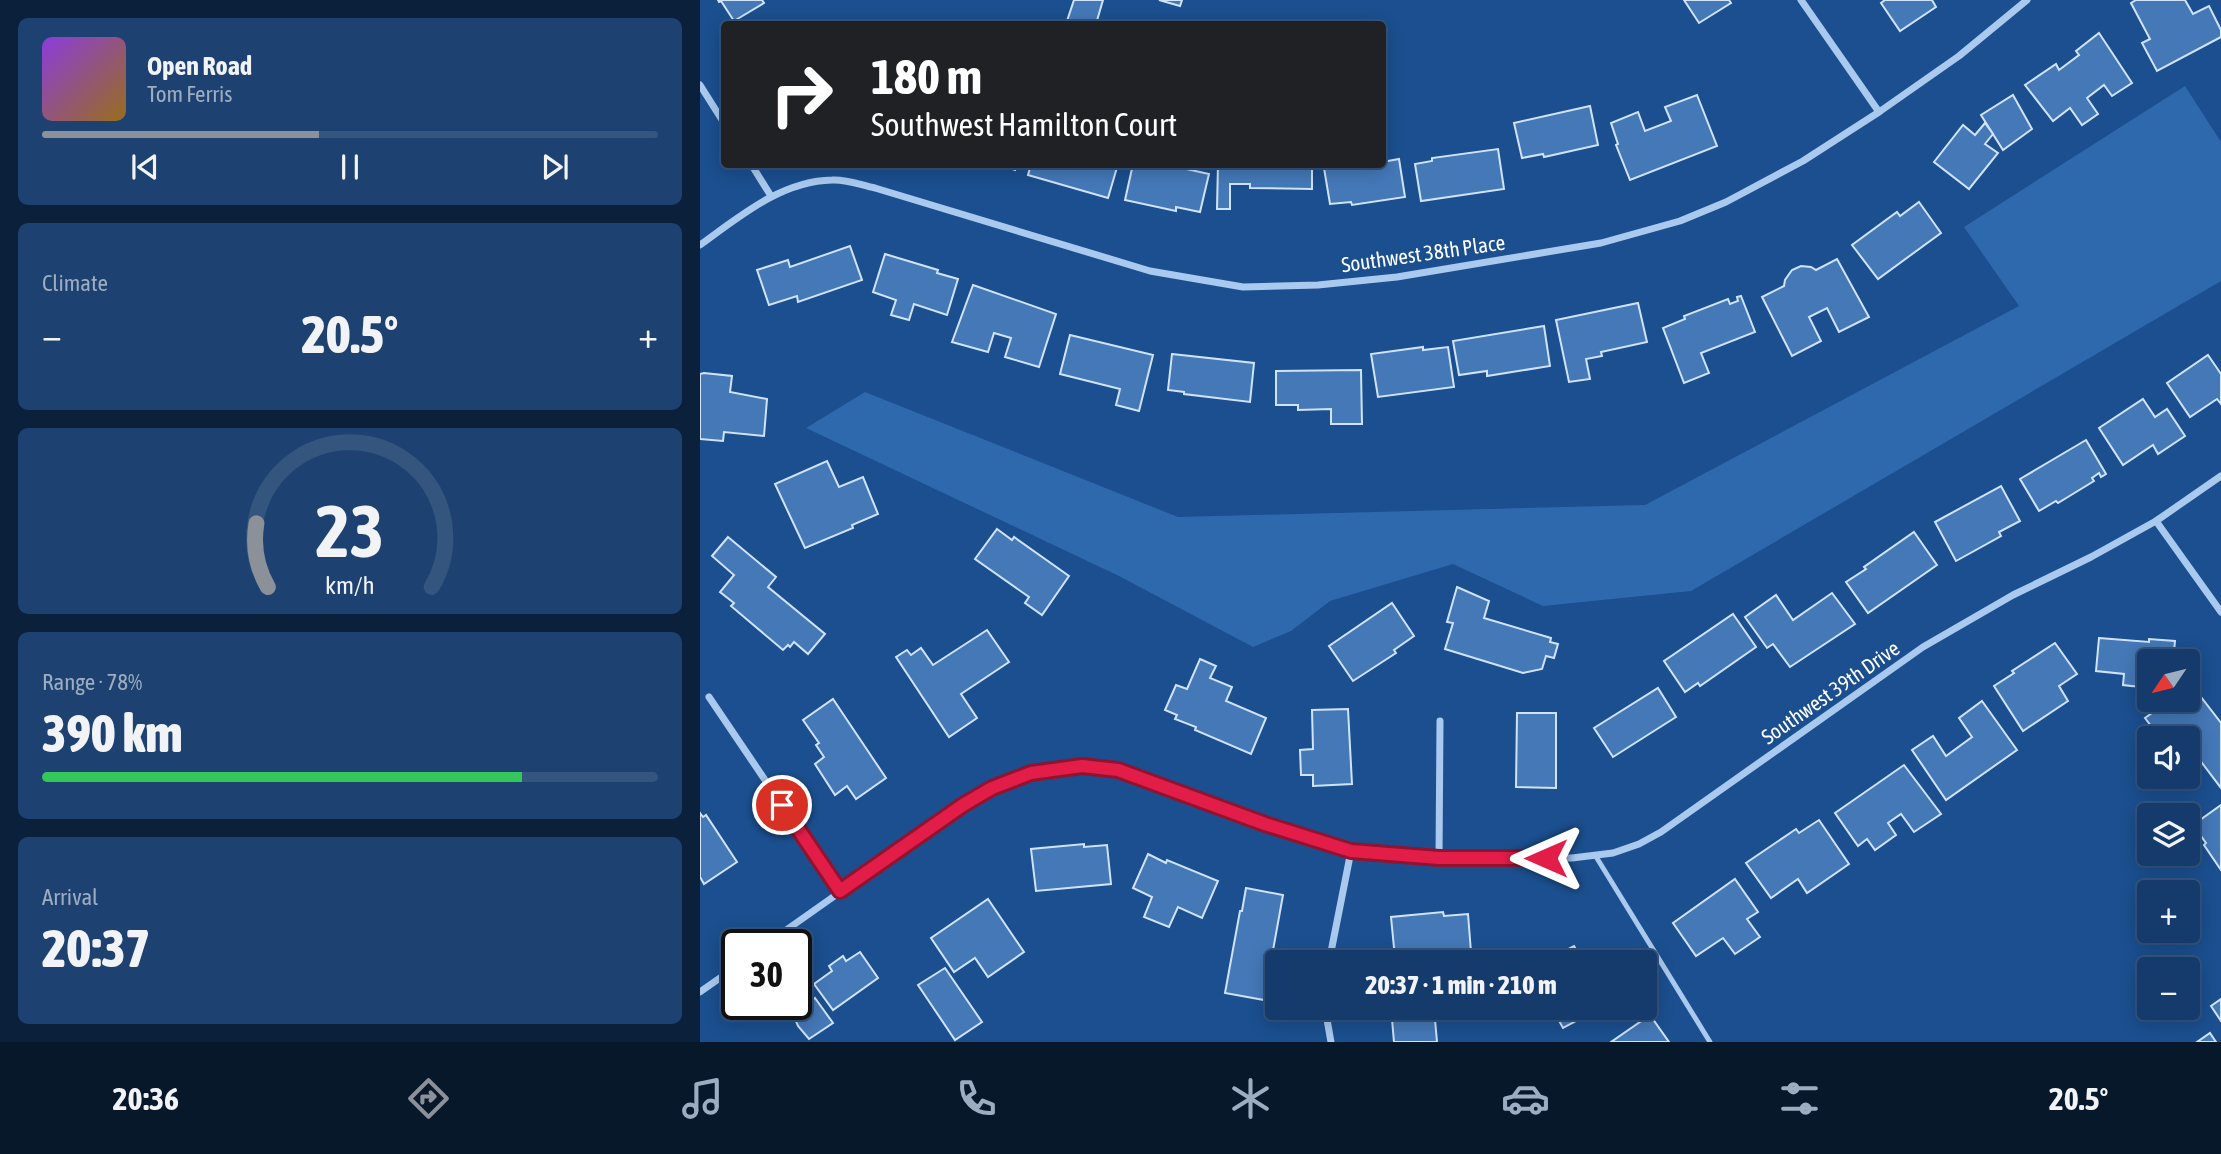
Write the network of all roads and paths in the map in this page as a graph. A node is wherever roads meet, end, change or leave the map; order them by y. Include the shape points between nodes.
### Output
1 (1801, 0) edge
2 (2026, 0) edge
3 (700, 85) edge
4 (1879, 112) junction
5 (721, 118) edge
6 (754, 168) edge
7 (771, 196) junction
8 (700, 245) edge
9 (2221, 475) edge
10 (2156, 521) junction
11 (2221, 612) edge
12 (709, 697) dead end
13 (1440, 722) dead end
14 (1351, 851) junction
15 (1595, 855) junction
16 (1439, 858) junction
17 (840, 891) junction
18 (787, 929) edge
19 (1331, 950) edge
20 (721, 977) edge
21 (700, 992) edge
22 (1327, 1020) edge
23 (1331, 1042) edge
24 (1710, 1042) edge

1 - 4 street
2 - 4 street, Southwest 38th Place via 1959,56
3 - 5 street
4 - 7 street, Southwest 38th Place via 1758,186 1680,220 1601,243 1318,285 1243,287 1150,271 848,182 812,182
6 - 7 street
7 - 8 street, Southwest 38th Place
9 - 10 street, Southwest 39th Drive
10 - 11 street
10 - 15 street, Southwest 39th Drive via 1923,647 1661,832 1639,844
12 - 17 street
13 - 16 street
14 - 16 street, Southwest 39th Drive
14 - 17 street, Southwest 39th Drive via 1118,770 1082,766 1031,773 992,788
14 - 19 street
15 - 16 street, Southwest 39th Drive
15 - 24 lane
17 - 18 street, Southwest 39th Drive
20 - 21 street
22 - 23 street

